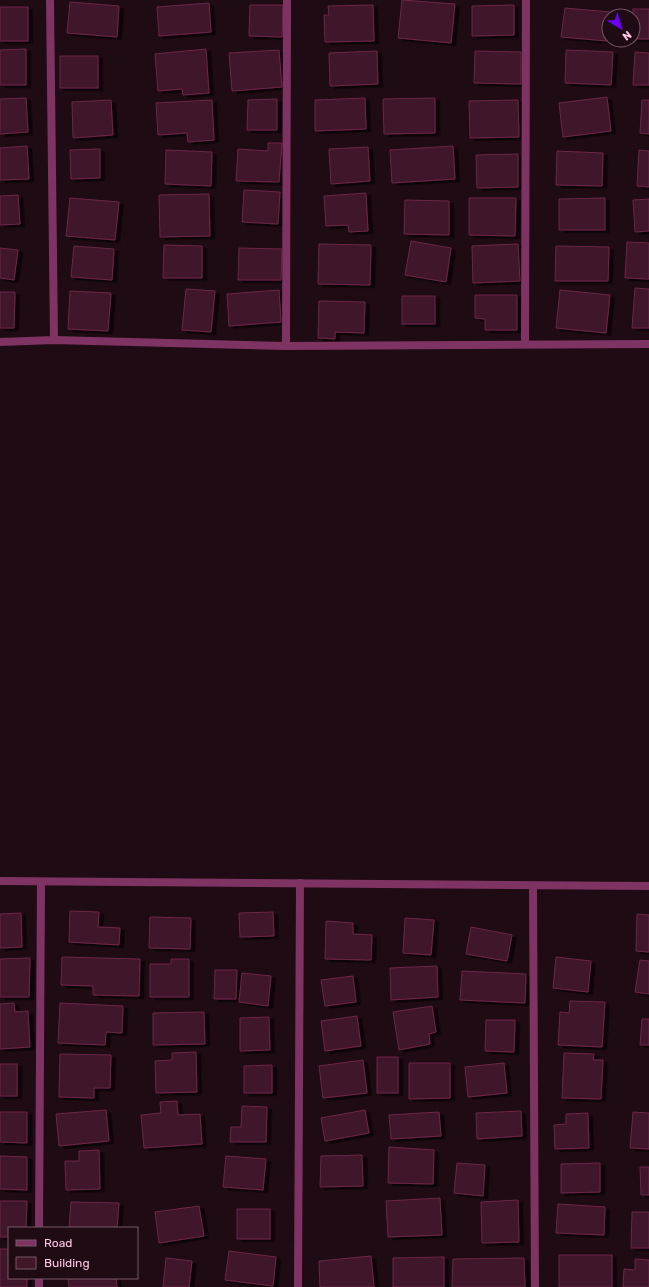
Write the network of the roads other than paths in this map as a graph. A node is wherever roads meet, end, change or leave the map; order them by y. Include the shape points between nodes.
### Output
1 (50, 0) edge
2 (288, 0) edge
3 (526, 0) edge
4 (54, 340) junction
5 (0, 342) edge
6 (525, 344) junction
7 (649, 344) edge
8 (286, 346) junction
9 (0, 882) edge
10 (41, 882) junction
11 (300, 883) junction
12 (533, 886) junction
13 (649, 886) edge
14 (39, 1227) edge
15 (298, 1287) edge
16 (535, 1287) edge

1 - 4 street
2 - 8 street
3 - 6 street
4 - 5 street
4 - 8 street
6 - 7 street
6 - 8 street
9 - 10 street
10 - 11 street
10 - 14 street
11 - 12 street
11 - 15 street
12 - 13 street
12 - 16 street

